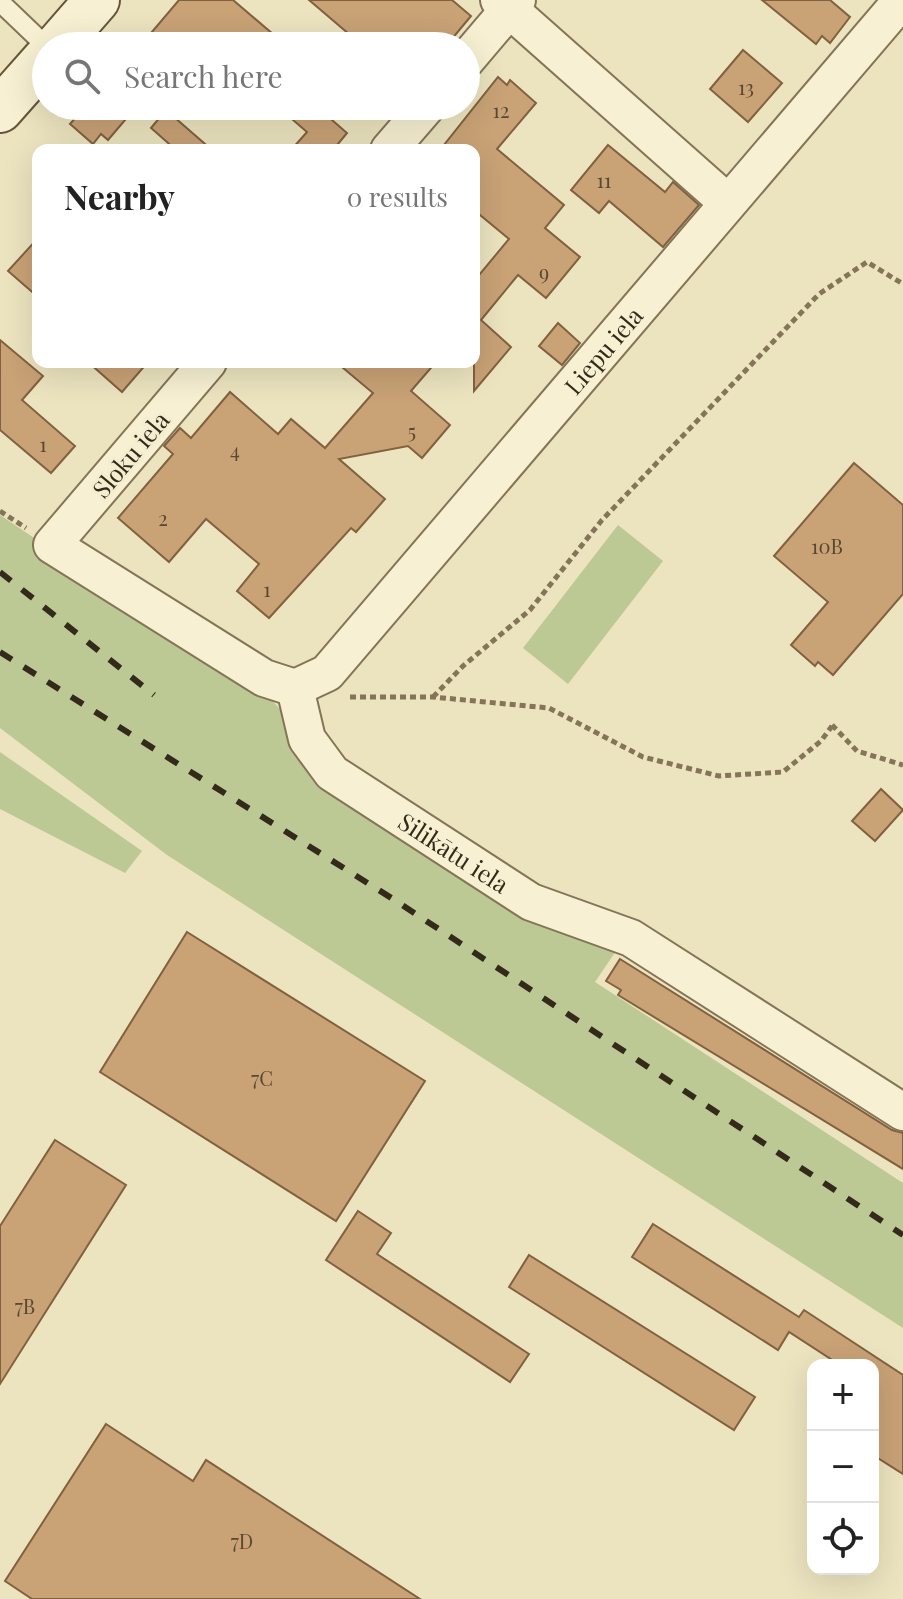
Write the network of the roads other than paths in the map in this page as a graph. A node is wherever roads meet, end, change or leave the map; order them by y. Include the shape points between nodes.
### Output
1 (97, 0) edge
2 (902, 0) edge
3 (0, 2) edge
4 (508, 3) edge
5 (69, 32) edge
6 (32, 33) edge
7 (480, 41) edge
8 (32, 74) edge
9 (0, 110) edge
10 (415, 120) edge
11 (394, 144) edge
12 (728, 203) junction
13 (203, 368) edge
14 (310, 681) junction
15 (903, 1112) edge

1 - 5 street
2 - 12 street, Liepu iela
3 - 6 lane
4 - 7 street
4 - 12 street
8 - 9 street
10 - 11 street
12 - 14 street, Liepu iela
13 - 14 street, Sloku iela via 52,545 264,678
14 - 15 street, Silikātu iela via 307,739 332,773 531,902 631,938

